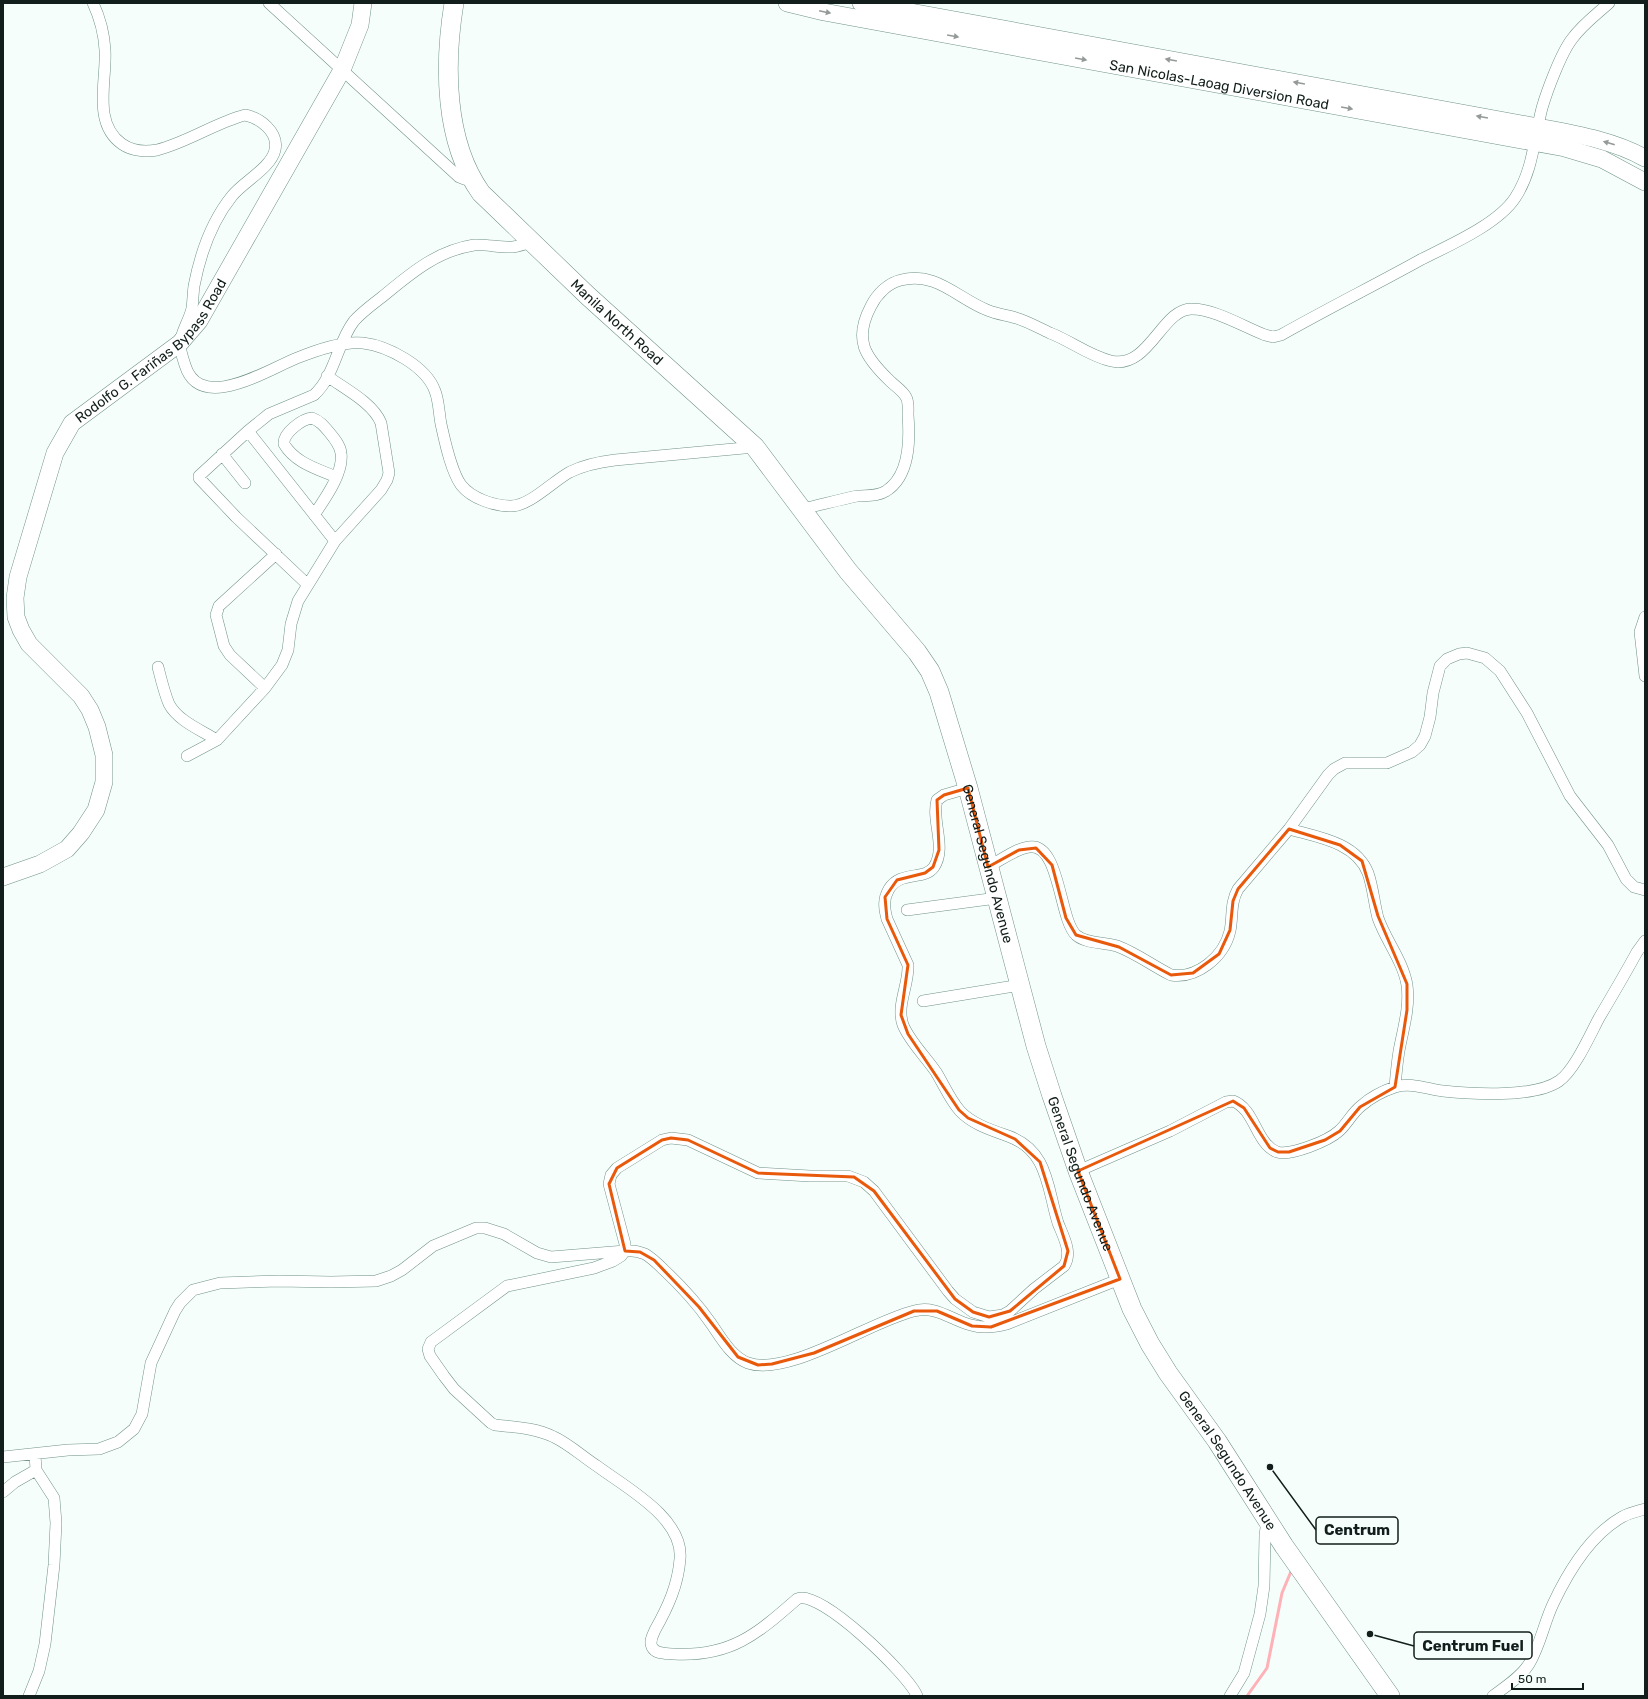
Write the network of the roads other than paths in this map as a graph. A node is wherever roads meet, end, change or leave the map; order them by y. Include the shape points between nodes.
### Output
1 (93, 3) edge
2 (268, 3) edge
3 (363, 3) edge
4 (454, 3) edge
5 (788, 3) edge
6 (861, 3) edge
7 (1609, 3) edge
8 (342, 70) junction
9 (1537, 135) junction
10 (1645, 158) edge
11 (472, 180) junction
12 (1645, 182) edge
13 (531, 242) junction
14 (180, 343) junction
15 (341, 345) junction
16 (328, 376) junction
17 (248, 431) junction
18 (756, 447) junction
19 (222, 454) junction
20 (336, 477) junction
21 (245, 483) dead end
22 (802, 509) junction
23 (314, 515) junction
24 (335, 541) junction
25 (276, 554) junction
26 (308, 585) junction
27 (876, 605) joint
28 (1645, 617) edge
29 (158, 667) dead end
30 (1645, 676) edge
31 (265, 688) junction
32 (217, 740) junction
33 (187, 756) dead end
34 (968, 788) junction
35 (1289, 829) junction
36 (988, 867) junction
37 (3, 876) edge
38 (1645, 890) edge
39 (997, 898) junction
40 (906, 910) dead end
41 (1645, 941) edge
42 (1020, 985) junction
43 (923, 1001) dead end
44 (1395, 1087) junction
45 (1078, 1171) junction
46 (625, 1250) junction
47 (1120, 1279) junction
48 (35, 1454) junction
49 (3, 1457) edge
50 (36, 1470) junction
51 (3, 1492) edge
52 (1645, 1509) edge
53 (1267, 1520) junction
54 (29, 1696) edge
55 (918, 1696) edge
56 (1230, 1696) edge
57 (1390, 1696) edge
58 (1493, 1696) edge

1 - 14 street via 104,34 106,52 104,112 110,132 118,141 132,150 156,150 245,115 260,120 274,137 275,149 272,158 233,195 214,223 194,286 192,310
2 - 8 street
3 - 8 main road, Rodolfo G. Fariñas Bypass Road via 360,25
4 - 11 highway, Manila North Road via 448,55 449,91 458,144
5 -> 9 main road, San Nicolas-Laoag Diversion Road via 824,12
9 -> 6 main road, San Nicolas-Laoag Diversion Road
7 - 9 street via 1582,28 1567,47 1551,81
8 - 11 street via 459,177
8 - 14 main road, Rodolfo G. Fariñas Bypass Road via 199,321
10 -> 9 main road, San Nicolas-Laoag Diversion Road via 1622,147 1584,136
9 - 12 main road, San Nicolas-Laoag Diversion Road via 1565,148 1602,159
9 - 22 street via 1523,185 1514,200 1495,219 1273,337 1214,314 1193,308 1186,309 1172,319 1138,355 1119,362 1110,361 1016,318 988,311 926,278 896,281 872,303 865,316 862,333 871,361 903,393 908,402 909,440 903,468 891,487 881,494 859,496
11 - 13 highway, Manila North Road via 481,193
13 - 15 street via 516,247 474,245 432,259 412,272 355,320
13 - 18 highway, Manila North Road
14 - 15 street via 186,367 194,380 208,386 230,387 256,378 297,358
14 - 37 main road, Rodolfo G. Fariñas Bypass Road via 72,423 55,453 18,577 16,617 29,644 81,696 90,710 104,755 104,782 96,810 67,849 40,864
15 - 16 street
15 - 18 street via 362,343 383,348 399,355 430,380 436,392 441,425 455,474 462,486 490,503 512,506 527,502 571,471 592,464
16 - 17 street via 314,395 270,414
16 - 24 street via 370,407 378,416 389,473 381,490
17 - 19 street
17 - 23 street
18 - 22 highway, Manila North Road
19 - 21 street
19 - 25 street via 198,478 236,518
20 - 20 street via 342,458 339,446 318,420 304,420 285,437 287,448 302,462
20 - 23 street via 331,491
22 - 27 highway, Manila North Road
23 - 24 street
24 - 26 street
25 - 26 street
25 - 31 street via 219,606 216,614 226,650
26 - 31 street via 295,609 286,658
27 - 34 highway, General Segundo Avenue via 930,671 940,692
28 - 30 street via 1640,637
29 - 32 street via 169,704 175,712
31 - 32 street
32 - 33 street
34 - 36 highway, General Segundo Avenue
34 - 46 street via 944,795 937,800 939,850 933,868 925,873 897,880 885,897 887,918 908,965 901,1015 908,1034 936,1072 959,1110 968,1118 1015,1139 1040,1162 1068,1251 1064,1266 1010,1311 996,1316 982,1316 966,1308 948,1291 874,1191 864,1182 848,1176 758,1173 688,1140 671,1138 662,1140 635,1155 611,1175 609,1184
35 - 36 street via 1238,889 1233,901 1227,942 1219,954 1193,973 1180,976 1158,969 1119,947 1080,938 1071,929 1066,918 1061,891 1052,865 1046,855 1036,848 1020,850
35 - 38 street via 1328,775 1341,764 1387,763 1415,750 1425,736 1440,666 1447,659 1459,654 1476,654 1485,658 1506,680 1527,713 1570,796 1608,845 1626,879 1634,887
35 - 44 street via 1340,845 1362,861 1368,873 1378,916 1402,968 1406,984 1407,1010
36 - 39 highway, General Segundo Avenue
39 - 40 street
39 - 42 highway, General Segundo Avenue
41 - 44 street via 1580,1054 1566,1075 1553,1085 1532,1092 1479,1093 1406,1085
42 - 43 street
42 - 45 highway, General Segundo Avenue via 1043,1067
44 - 45 street via 1371,1098 1336,1133 1306,1148 1278,1152 1270,1148 1244,1108 1233,1101
45 - 47 highway, General Segundo Avenue
46 - 47 street via 640,1252 654,1260 699,1307 730,1350 747,1363 758,1365 802,1357 903,1314 920,1310 937,1311 972,1326 992,1327 1007,1324
46 - 48 street via 551,1257 537,1253 504,1234 476,1228 433,1246 402,1270 376,1281 257,1281 200,1287 188,1294 175,1311 151,1363 142,1414 134,1429 118,1442 99,1449
46 - 55 street via 614,1261 594,1268 507,1286 434,1339 428,1349 430,1356 454,1389 491,1423 530,1429 554,1437 632,1492 666,1521 679,1543 680,1558 674,1590 652,1636 652,1648 656,1651 690,1655 729,1648 746,1640 801,1597 822,1604 866,1638 908,1680
47 - 53 highway, General Segundo Avenue via 1150,1344
48 - 49 street
48 - 50 street
50 - 51 street
50 - 54 street via 54,1498 56,1523 45,1644 39,1671
52 - 58 street via 1622,1517 1608,1527 1581,1555 1552,1604 1528,1664 1507,1686
53 - 56 street via 1260,1614 1244,1673
53 - 57 highway, General Segundo Avenue

